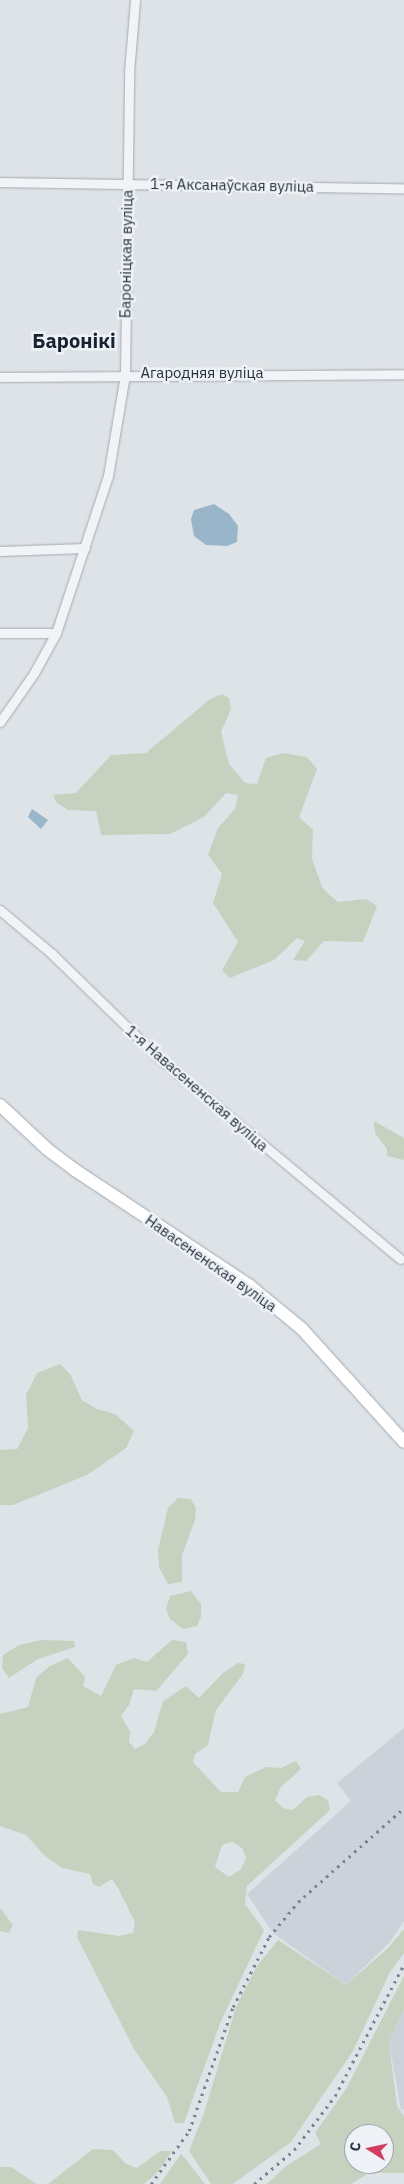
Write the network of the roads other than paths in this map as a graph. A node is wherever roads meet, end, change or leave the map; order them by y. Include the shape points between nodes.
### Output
1 (135, 0) edge
2 (0, 182) edge
3 (127, 184) junction
4 (404, 188) edge
5 (125, 374) junction
6 (404, 374) edge
7 (0, 377) edge
8 (85, 548) junction
9 (0, 550) edge
10 (56, 632) junction
11 (0, 633) edge
12 (4, 711) edge
13 (0, 722) edge
14 (0, 910) edge
15 (0, 1105) edge
16 (400, 1258) dead end
17 (404, 1442) edge

1 - 3 street, Бароніцкая вуліца via 129,72
2 - 3 street, 1-я Аксанаўская вуліца
3 - 4 street, 1-я Аксанаўская вуліца
3 - 5 street, Бароніцкая вуліца
5 - 6 street, Агародняя вуліца
5 - 7 street, Агародняя вуліца
5 - 8 street, Бароніцкая вуліца via 108,476
8 - 9 street
8 - 10 street, Бароніцкая вуліца
10 - 11 street
10 - 12 street, Бароніцкая вуліца via 34,673
12 - 13 street, Бароніцкая вуліца
14 - 16 street, 1-я Навасененская вуліца via 52,954 159,1058
15 - 17 main road, Навасененская вуліца via 75,1170 250,1286 302,1329

